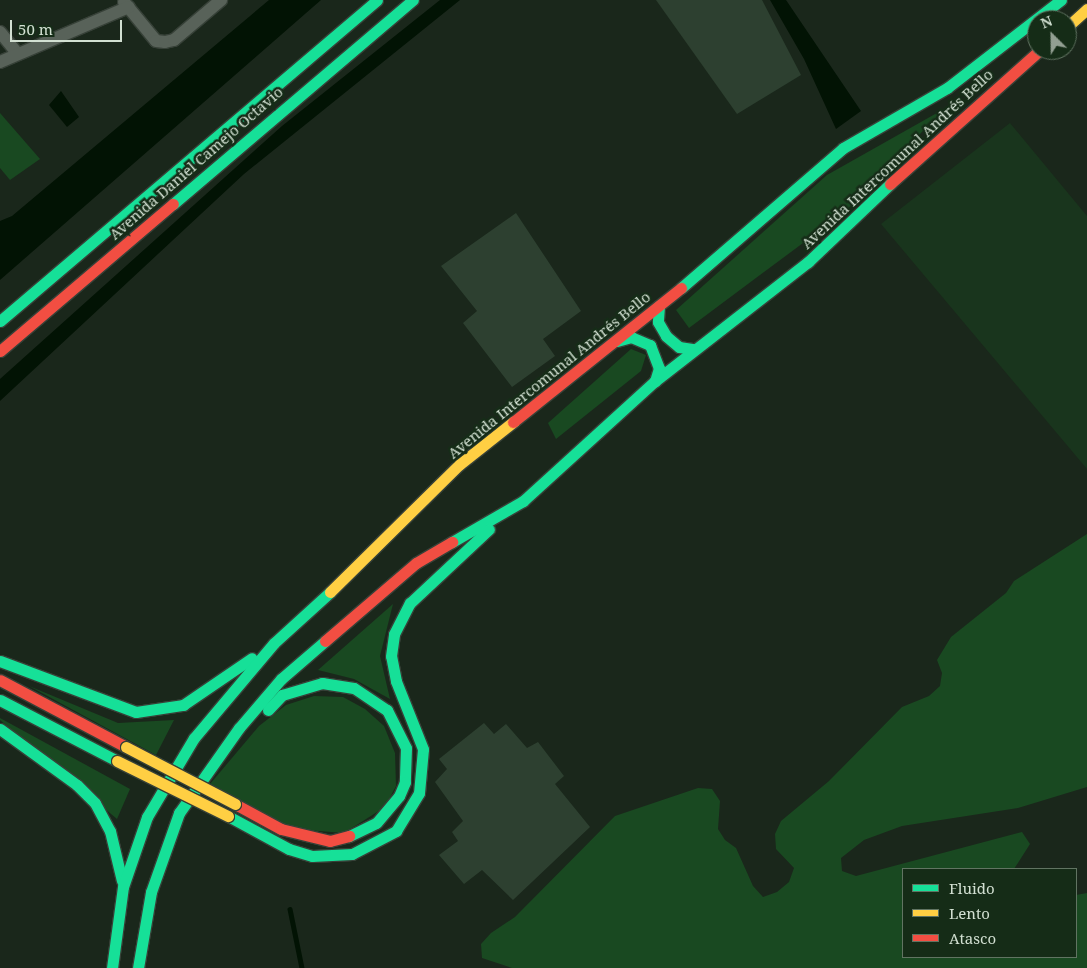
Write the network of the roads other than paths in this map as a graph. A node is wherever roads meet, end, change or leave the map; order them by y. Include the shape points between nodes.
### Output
1 (221, 0) edge
2 (377, 0) edge
3 (413, 0) edge
4 (1061, 0) edge
5 (126, 3) edge
6 (1087, 9) edge
7 (1077, 18) edge
8 (0, 32) edge
9 (18, 54) junction
10 (1029, 60) edge
11 (0, 62) edge
12 (659, 306) junction
13 (0, 321) edge
14 (617, 341) junction
15 (694, 349) junction
16 (0, 351) edge
17 (656, 381) junction
18 (523, 501) junction
19 (274, 644) junction
20 (0, 661) edge
21 (0, 680) edge
22 (0, 700) edge
23 (0, 729) edge
24 (206, 774) junction
25 (123, 887) junction
26 (151, 892) junction
27 (113, 962) edge
28 (104, 968) edge
29 (138, 968) edge
30 (148, 968) edge

1 - 5 street via 174,40 156,41
2 - 13 main road, Avenida Daniel Camejo Octavio
3 - 16 main road, Avenida Daniel Camejo Octavio
4 - 12 main road, Avenida Intercomunal Andrés Bello via 947,88 843,148 797,184
5 - 9 street
6 - 7 main road
8 - 9 street
9 - 11 street
10 - 15 main road, Avenida Intercomunal Andrés Bello via 808,262
12 - 14 main road, Avenida Intercomunal Andrés Bello
12 - 15 main road via 658,322 666,336 679,347
14 - 17 main road via 632,337 650,345 659,368
14 - 19 main road, Avenida Intercomunal Andrés Bello via 460,464 376,551
15 - 17 main road, Avenida Intercomunal Andrés Bello
17 - 18 main road, Avenida Intercomunal Andrés Bello
18 - 22 main road, bridge via 420,592 410,603 394,634 391,656 396,681 415,726 423,759 419,793 396,831 352,854 312,856 290,850
18 - 24 main road, Avenida Intercomunal Andrés Bello via 450,541 384,587 281,679
19 - 20 main road via 183,705 158,711 136,712 112,706
19 - 25 main road, Avenida Intercomunal Andrés Bello via 194,738 173,769 147,817
21 - 24 main road, bridge via 281,829 309,838 330,841 359,834 376,823 399,796 405,782 406,748 387,710 373,699 354,688 322,683 282,695
23 - 25 main road via 77,785 95,804 110,831
24 - 26 main road, Avenida Intercomunal Andrés Bello via 179,813
25 - 27 main road, Avenida Intercomunal Andrés Bello
26 - 29 main road, Avenida Intercomunal Andrés Bello
26 - 30 main road
27 - 28 street

